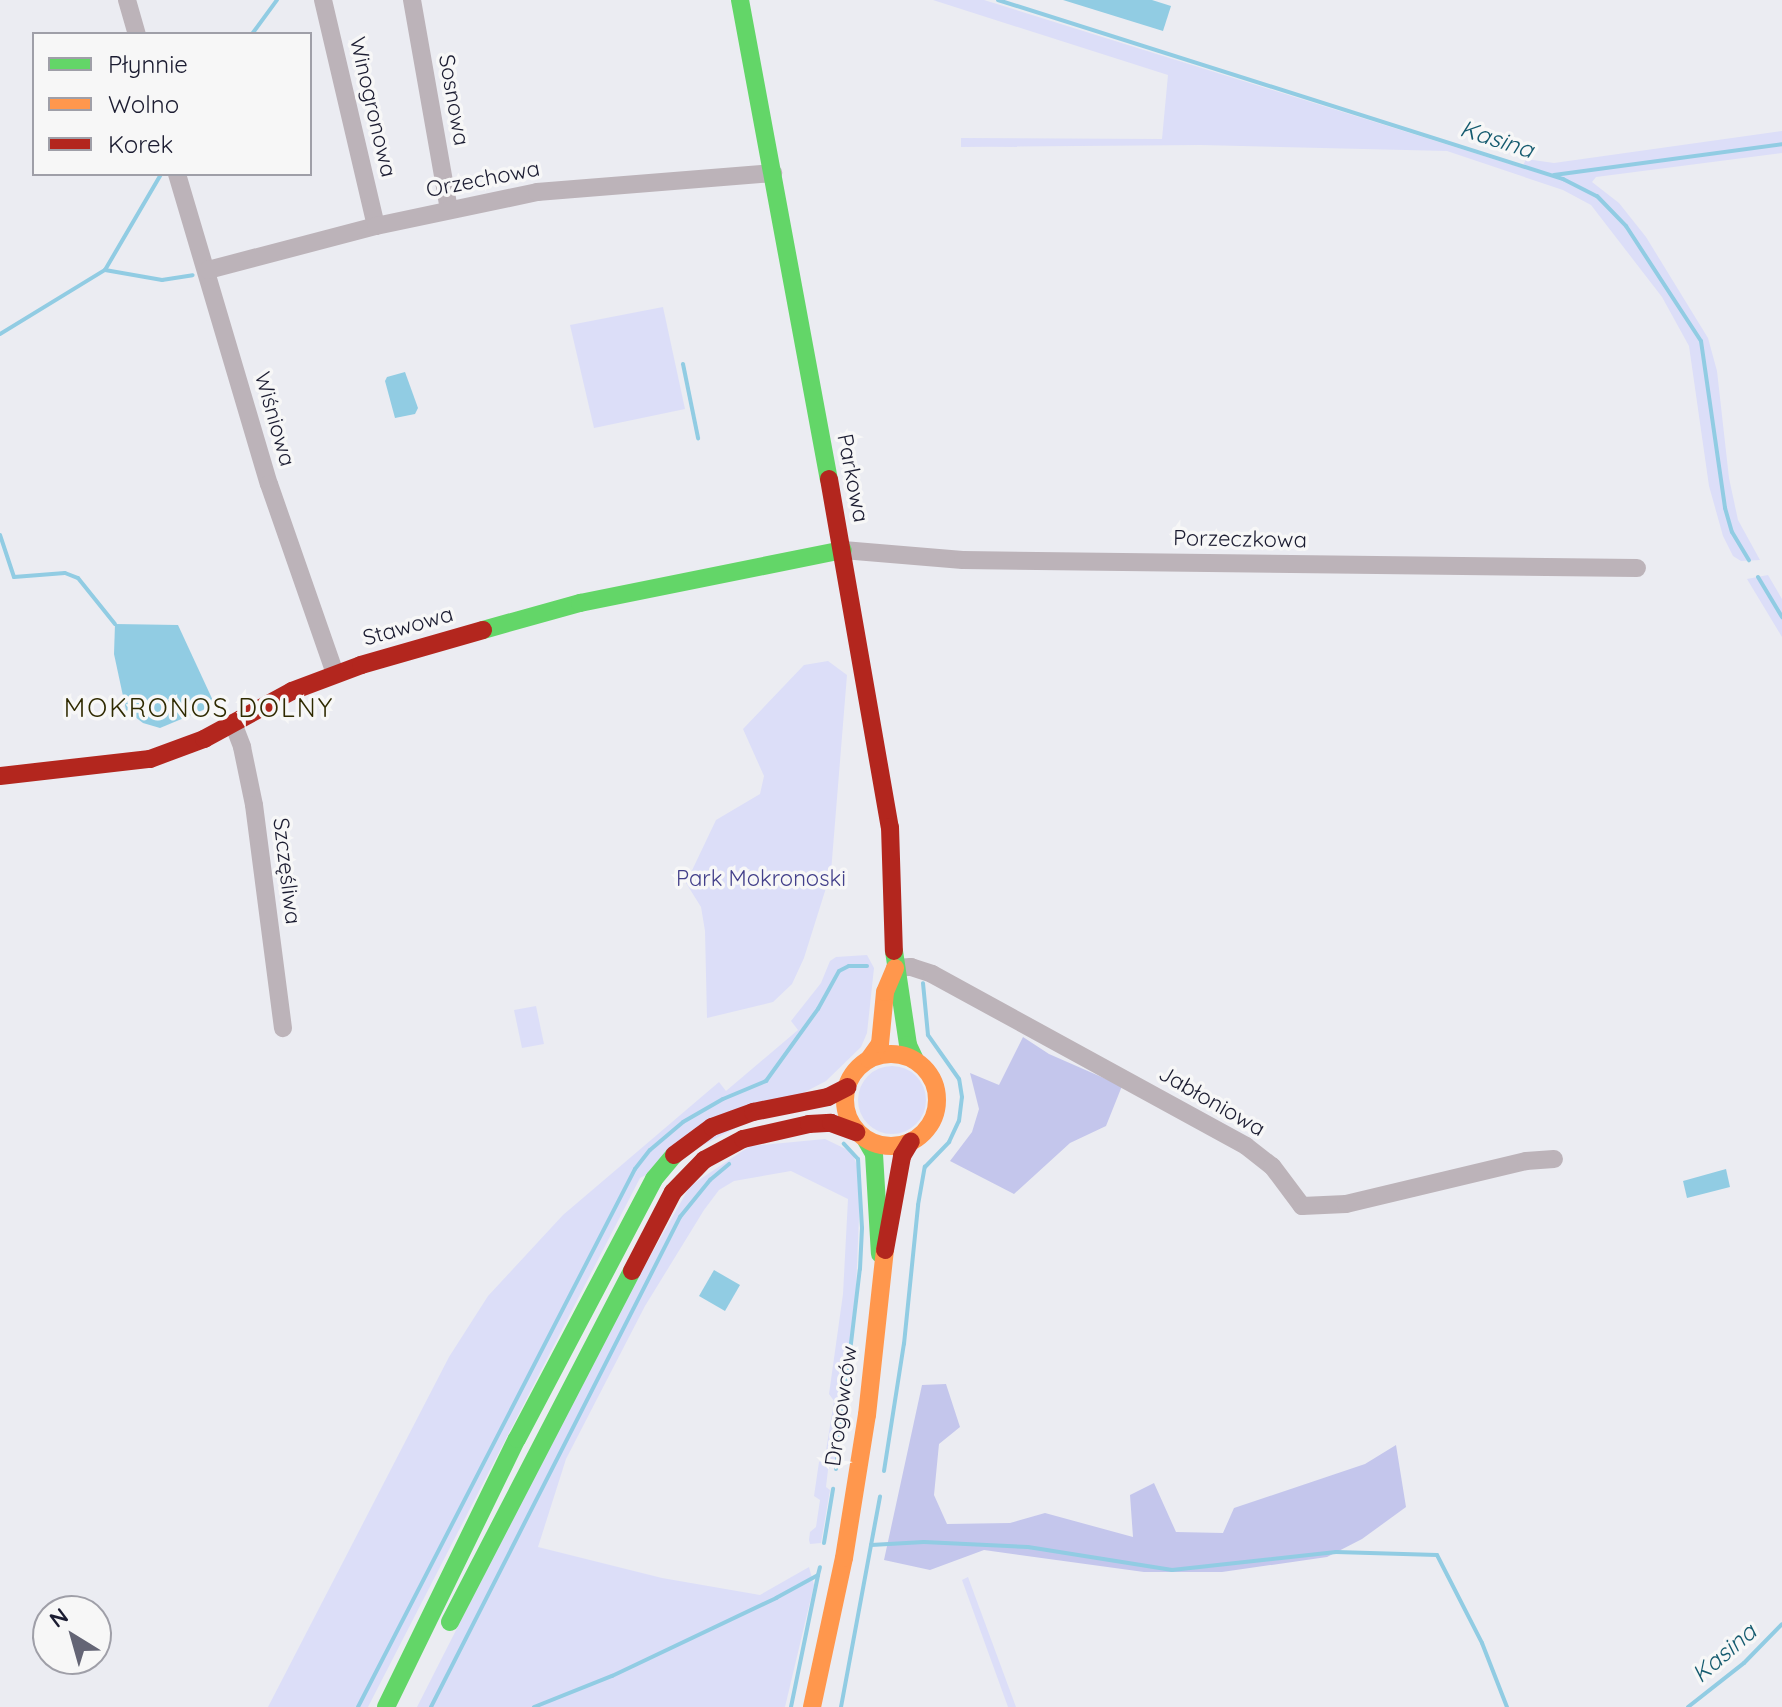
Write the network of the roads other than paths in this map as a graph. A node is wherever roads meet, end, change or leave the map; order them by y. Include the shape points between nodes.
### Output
1 (127, 0) edge
2 (323, 0) edge
3 (412, 0) edge
4 (740, 0) edge
5 (136, 32) edge
6 (773, 173) junction
7 (178, 176) edge
8 (449, 209) junction
9 (376, 226) junction
10 (208, 270) junction
11 (843, 550) junction
12 (1637, 568) dead end
13 (335, 674) junction
14 (233, 723) junction
15 (0, 776) edge
16 (895, 968) junction
17 (283, 1028) dead end
18 (869, 1059) junction
19 (915, 1060) junction
20 (848, 1087) junction
21 (861, 1136) junction
22 (911, 1141) junction
23 (1554, 1159) dead end
24 (882, 1261) junction
25 (421, 1630) junction
26 (443, 1637) dead end
27 (376, 1707) edge
28 (386, 1707) edge
29 (812, 1707) edge

1 - 5 street
2 - 9 street, Winogronowa
3 - 8 street, Sosnowa
4 - 6 main road, Parkowa
6 - 8 street, Orzechowa via 550,190
6 - 11 main road, Parkowa
7 - 10 street, Wiśniowa
8 - 9 street, Orzechowa
9 - 10 street, Orzechowa
10 - 13 street, Wiśniowa via 269,484
11 - 12 street, Porzeczkowa via 1007,561
11 - 13 main road, Stawowa via 570,606
11 - 16 main road, Parkowa via 890,827
13 - 14 main road, Stawowa
14 - 15 main road, Stawowa via 150,759
14 - 17 street, Szczęśliwa via 252,794
16 - 18 main road, Parkowa via 885,992 880,1044
16 - 19 main road, Parkowa
16 - 23 street, Jabłoniowa via 932,974 1246,1146 1272,1166 1302,1206 1346,1204
18 - 19 main road via 889,1053
18 - 20 main road
19 - 22 main road via 930,1076 935,1101 927,1126
20 - 21 main road via 847,1117
20 - 25 main road via 828,1097 732,1118 692,1139 665,1164 593,1292
21 - 22 main road via 882,1147
21 - 24 main road, Drogowców via 874,1154
21 - 26 main road via 831,1123 743,1139 704,1160 673,1192
22 - 24 main road, Drogowców via 902,1156
24 - 29 main road, Drogowców via 867,1415
25 - 27 main road
25 - 28 main road

